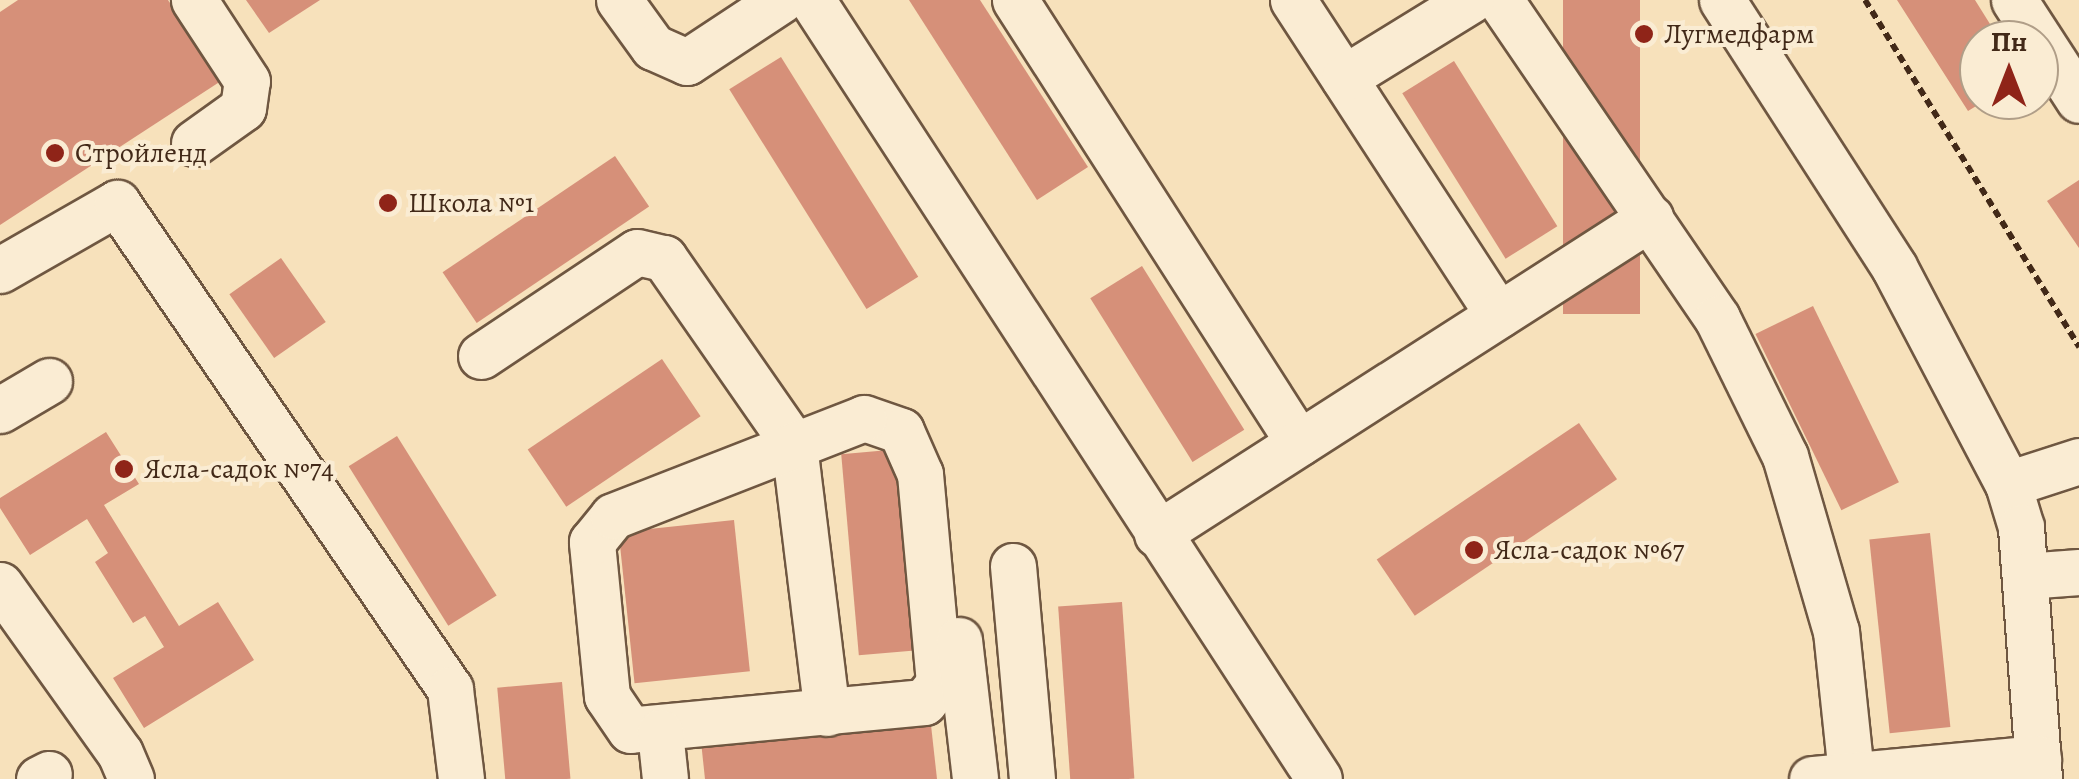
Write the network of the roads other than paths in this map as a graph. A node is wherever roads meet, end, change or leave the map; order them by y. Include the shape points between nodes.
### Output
1 (194, 0) edge
2 (619, 0) edge
3 (782, 0) edge
4 (812, 0) edge
5 (1015, 0) edge
6 (1293, 0) edge
7 (1471, 0) edge
8 (1500, 0) edge
9 (1722, 0) edge
10 (2014, 0) edge
11 (1344, 78) junction
12 (2079, 100) edge
13 (194, 143) dead end
14 (1650, 218) junction
15 (0, 270) edge
16 (1498, 314) junction
17 (481, 356) dead end
18 (49, 381) dead end
19 (0, 410) edge
20 (1299, 442) junction
21 (794, 445) junction
22 (2079, 461) edge
23 (2008, 484) junction
24 (1157, 534) junction
25 (1013, 566) dead end
26 (2079, 572) edge
27 (2024, 576) junction
28 (0, 584) edge
29 (954, 598) dead end
30 (827, 713) junction
31 (660, 732) junction
32 (2038, 768) edge
33 (1832, 777) edge
34 (131, 779) edge
35 (461, 779) edge
36 (665, 779) edge
37 (974, 779) edge
38 (1032, 779) edge
39 (1319, 779) edge

1 - 13 street via 247,81 243,108
2 - 3 street via 652,47 686,62
4 - 24 street
5 - 20 street
6 - 11 street
7 - 11 street
8 - 14 street
9 - 23 street via 1894,267
10 - 12 street
11 - 16 street
14 - 16 street
14 - 33 street via 1717,318 1785,456 1836,631
15 - 35 street via 116,204 450,689
16 - 20 street
17 - 21 street via 637,252 664,258
18 - 19 street
20 - 24 street
21 - 30 street
21 - 30 street via 864,418 901,431 920,474 939,683 924,702
21 - 31 street via 613,516 592,542 607,696 630,730
22 - 23 street
23 - 27 street via 2021,527
24 - 39 street
25 - 38 street
26 - 27 street
27 - 32 street
28 - 34 street via 120,752
29 - 37 street
30 - 31 street
31 - 36 street
32 - 33 street

